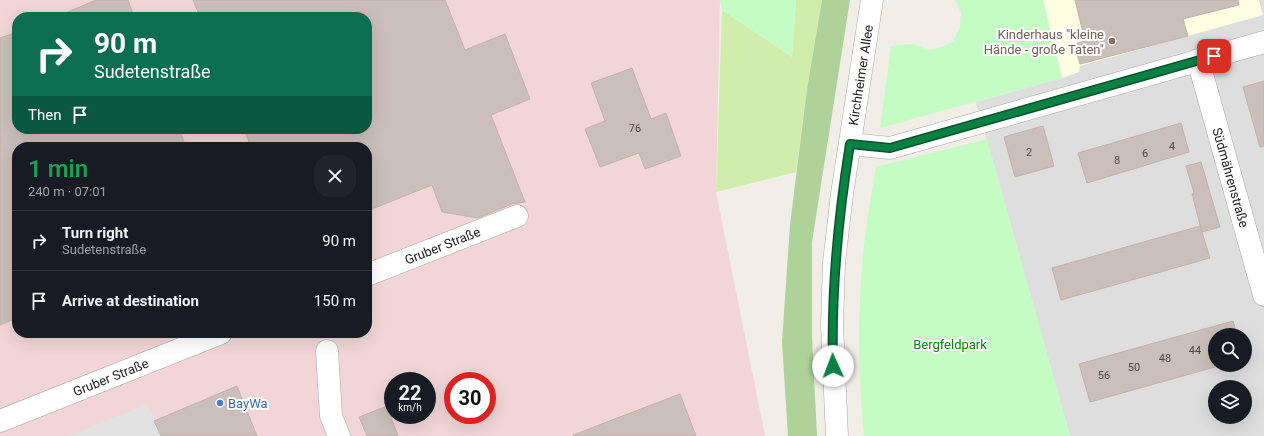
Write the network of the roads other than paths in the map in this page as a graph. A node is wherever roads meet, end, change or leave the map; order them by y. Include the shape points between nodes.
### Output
1 (872, 0) edge
2 (1264, 42) edge
3 (1198, 60) junction
4 (850, 144) junction
5 (517, 216) dead end
6 (372, 273) edge
7 (1264, 295) edge
8 (208, 338) edge
9 (327, 351) dead end
10 (0, 421) edge
11 (339, 436) edge
12 (837, 436) edge

1 - 4 street, Kirchheimer Allee
2 - 3 street
3 - 4 street via 890,148
3 - 7 street, Südmährenstraße
4 - 12 street, Kirchheimer Allee via 834,263 832,325
5 - 6 street, Gruber Straße
8 - 10 street, Gruber Straße
9 - 11 street via 331,416

